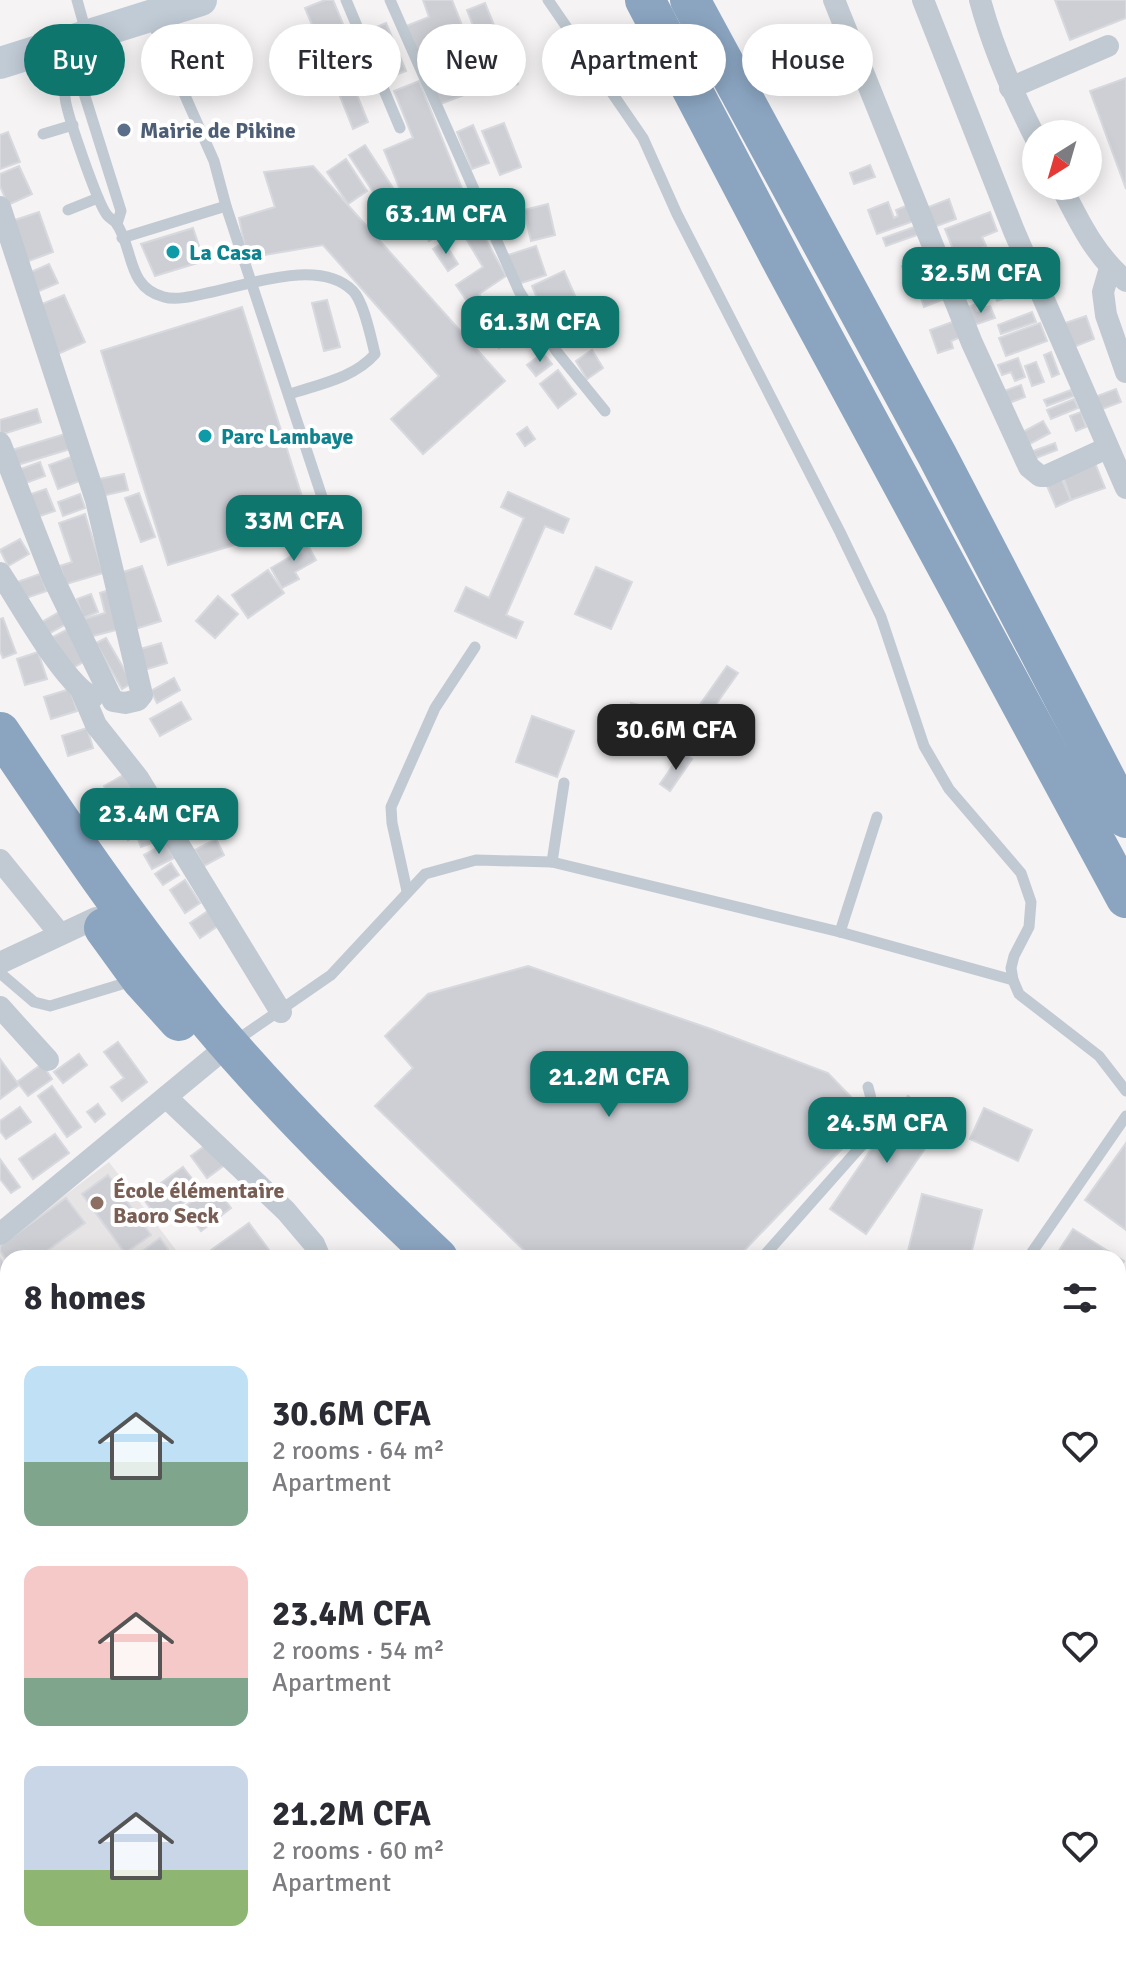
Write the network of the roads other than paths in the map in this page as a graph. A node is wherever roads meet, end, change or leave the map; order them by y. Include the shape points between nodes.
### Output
1 (77, 0) edge
2 (201, 0) edge
3 (346, 0) edge
4 (390, 0) edge
5 (548, 0) edge
6 (645, 0) edge
7 (690, 0) edge
8 (834, 0) edge
9 (923, 0) edge
10 (980, 0) edge
11 (149, 15) junction
12 (75, 24) edge
13 (123, 24) edge
14 (1108, 46) dead end
15 (24, 56) edge
16 (0, 63) edge
17 (1010, 88) junction
18 (64, 96) edge
19 (85, 96) edge
20 (1026, 120) edge
21 (73, 125) junction
22 (400, 128) dead end
23 (43, 134) dead end
24 (98, 198) junction
25 (1068, 200) edge
26 (226, 206) junction
27 (0, 207) edge
28 (68, 210) dead end
29 (117, 224) junction
30 (122, 238) junction
31 (1118, 274) edge
32 (252, 284) junction
33 (1126, 372) edge
34 (290, 394) junction
35 (605, 411) dead end
36 (0, 443) edge
37 (1107, 448) junction
38 (1126, 488) edge
39 (324, 503) dead end
40 (0, 573) edge
41 (475, 647) dead end
42 (1047, 666) junction
43 (82, 692) junction
44 (113, 701) junction
45 (0, 732) edge
46 (1126, 766) edge
47 (0, 781) edge
48 (564, 783) dead end
49 (877, 817) dead end
50 (1126, 818) edge
51 (0, 860) edge
52 (552, 862) junction
53 (407, 891) junction
54 (1126, 898) edge
55 (96, 918) junction
56 (840, 932) junction
57 (60, 934) junction
58 (0, 963) edge
59 (0, 973) edge
60 (141, 979) junction
61 (1013, 980) junction
62 (0, 1007) edge
63 (281, 1012) junction
64 (222, 1051) junction
65 (48, 1060) dead end
66 (868, 1087) dead end
67 (1126, 1091) edge
68 (166, 1097) junction
69 (1126, 1116) edge
70 (0, 1234) edge
71 (317, 1250) edge
72 (391, 1250) edge
73 (430, 1250) edge
74 (769, 1250) edge
75 (1034, 1250) edge

1 - 12 lane
2 - 11 street
3 - 22 lane
4 - 35 lane via 519,291 557,352
5 - 61 lane via 643,138 881,617 924,746 949,789 1021,873 1031,902 1029,927 1014,956
6 - 54 highway
7 - 42 highway
8 - 37 street via 972,343 1029,467 1046,476
9 - 37 street
10 - 17 street
11 - 13 street
11 - 26 lane via 214,161
14 - 17 street
15 - 16 street
17 - 20 street
18 - 21 lane
19 - 29 lane via 121,211
21 - 23 lane
21 - 24 lane
24 - 28 lane
24 - 29 lane
25 - 31 street
26 - 30 lane
26 - 32 lane
27 - 44 street via 96,500 142,695 125,703
29 - 30 lane
30 - 32 lane via 141,281 165,298
31 - 33 street via 1103,292
32 - 34 lane
32 - 34 lane via 320,274 335,278 354,292 370,332 375,354 364,366
34 - 39 lane
36 - 44 street via 47,565
37 - 38 street
40 - 43 street
41 - 53 lane via 435,708 391,807
42 - 46 highway via 1082,695
42 - 50 highway
43 - 44 street
43 - 63 street via 96,725 138,778
45 - 64 highway via 99,879 207,1019
47 - 55 highway
48 - 52 lane
49 - 56 lane
51 - 57 street
52 - 53 lane via 476,860 425,874
52 - 56 lane
53 - 63 lane via 331,975
55 - 57 street
55 - 60 highway
56 - 61 lane
57 - 58 street
59 - 60 lane via 34,1002 50,1006
60 - 64 highway
61 - 67 lane via 1019,994 1099,1056
62 - 65 street
63 - 64 lane
64 - 68 street
64 - 72 highway via 341,1200
64 - 73 highway
66 - 74 lane via 875,1110 862,1145
68 - 70 street
68 - 71 street via 286,1211
69 - 75 lane

